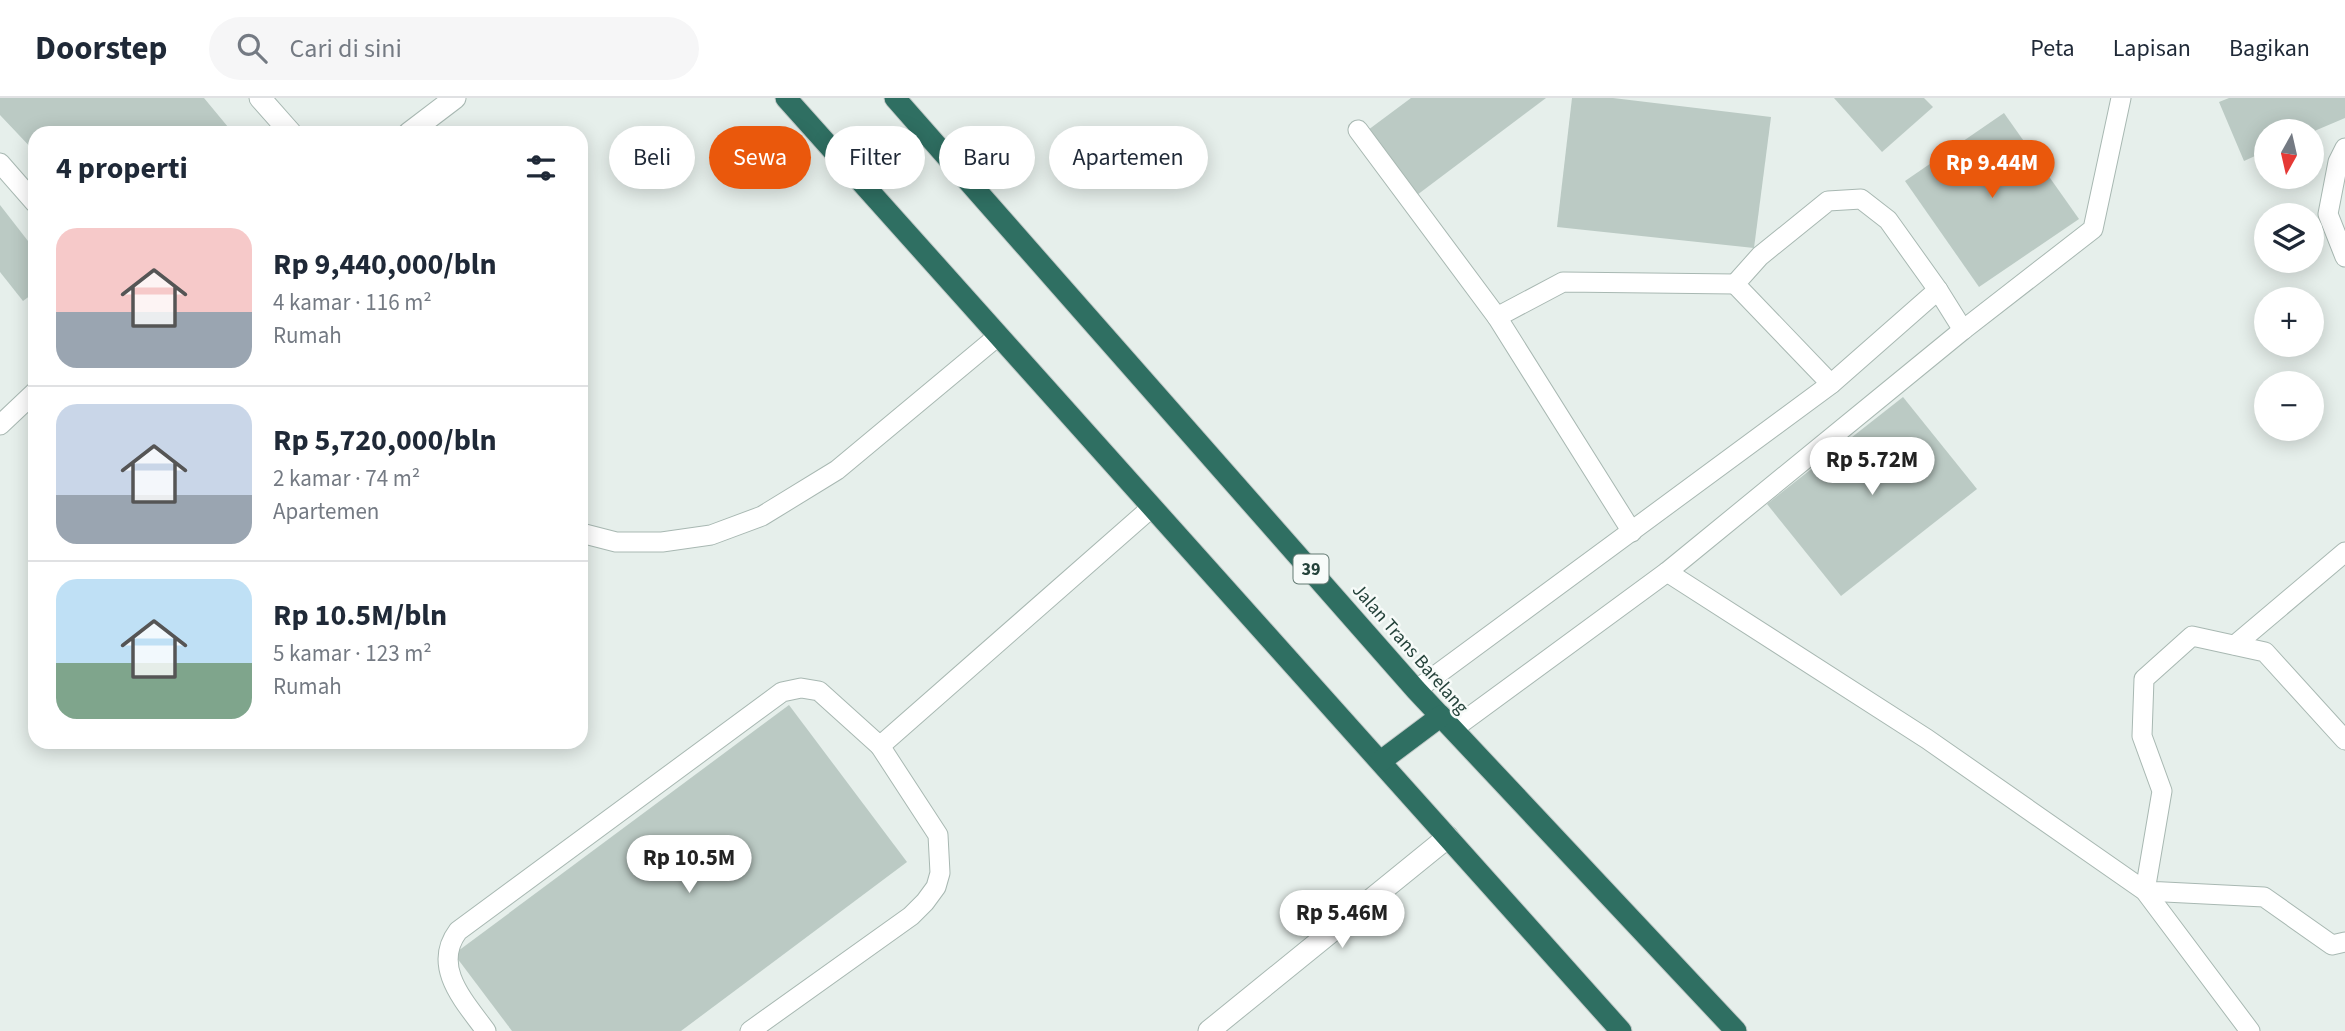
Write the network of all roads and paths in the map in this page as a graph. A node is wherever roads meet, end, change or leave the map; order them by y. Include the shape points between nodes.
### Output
1 (260, 98) edge
2 (455, 98) edge
3 (786, 98) edge
4 (895, 98) edge
5 (2121, 98) edge
6 (285, 126) edge
7 (418, 126) edge
8 (1359, 131) dead end
9 (2345, 148) edge
10 (0, 163) edge
11 (28, 195) edge
12 (2345, 257) edge
13 (1735, 284) junction
14 (1938, 290) junction
15 (1497, 317) junction
16 (1963, 331) junction
17 (999, 336) junction
18 (1830, 384) junction
19 (28, 399) edge
20 (0, 425) edge
21 (1152, 508) junction
22 (1632, 532) junction
23 (588, 535) edge
24 (2345, 552) edge
25 (1667, 572) junction
26 (2235, 645) junction
27 (1416, 690) junction
28 (1447, 723) junction
29 (2345, 740) edge
30 (880, 746) junction
31 (1381, 761) junction
32 (1448, 837) junction
33 (2145, 891) junction
34 (2345, 942) edge
35 (486, 1031) edge
36 (750, 1031) edge
37 (1209, 1031) edge
38 (1621, 1031) edge
39 (1736, 1031) edge
40 (2250, 1031) edge

1 - 6 street
2 - 7 street
3 - 17 highway
4 - 27 highway, Jalan Trans Barelang / 39
5 - 16 lane via 2093,229
8 - 15 lane
9 - 12 lane via 2338,162 2329,215
10 - 11 lane
13 - 14 lane via 1760,256 1828,201 1861,199 1888,220
13 - 15 lane via 1563,282
13 - 18 lane
14 - 16 lane
14 - 18 lane
15 - 22 lane
16 - 25 lane
17 - 21 highway
17 - 23 lane via 837,470 762,516 711,535 662,542 616,542
18 - 22 lane
19 - 20 lane
21 - 30 lane
21 - 31 highway
22 - 27 lane
24 - 26 lane
25 - 28 lane
25 - 33 lane via 1927,739
26 - 29 lane via 2265,652
26 - 33 lane via 2192,636 2144,679 2142,736 2162,792
27 - 28 highway, Jalan Trans Barelang / 39
28 - 31 highway
28 - 39 highway, Jalan Trans Barelang / 39
30 - 35 lane via 819,691 782,692 457,931 450,941 448,969 454,988
30 - 36 lane via 938,835 936,887 911,916
31 - 32 highway
32 - 37 street
32 - 38 highway
33 - 34 lane via 2264,897 2332,945
33 - 40 lane

